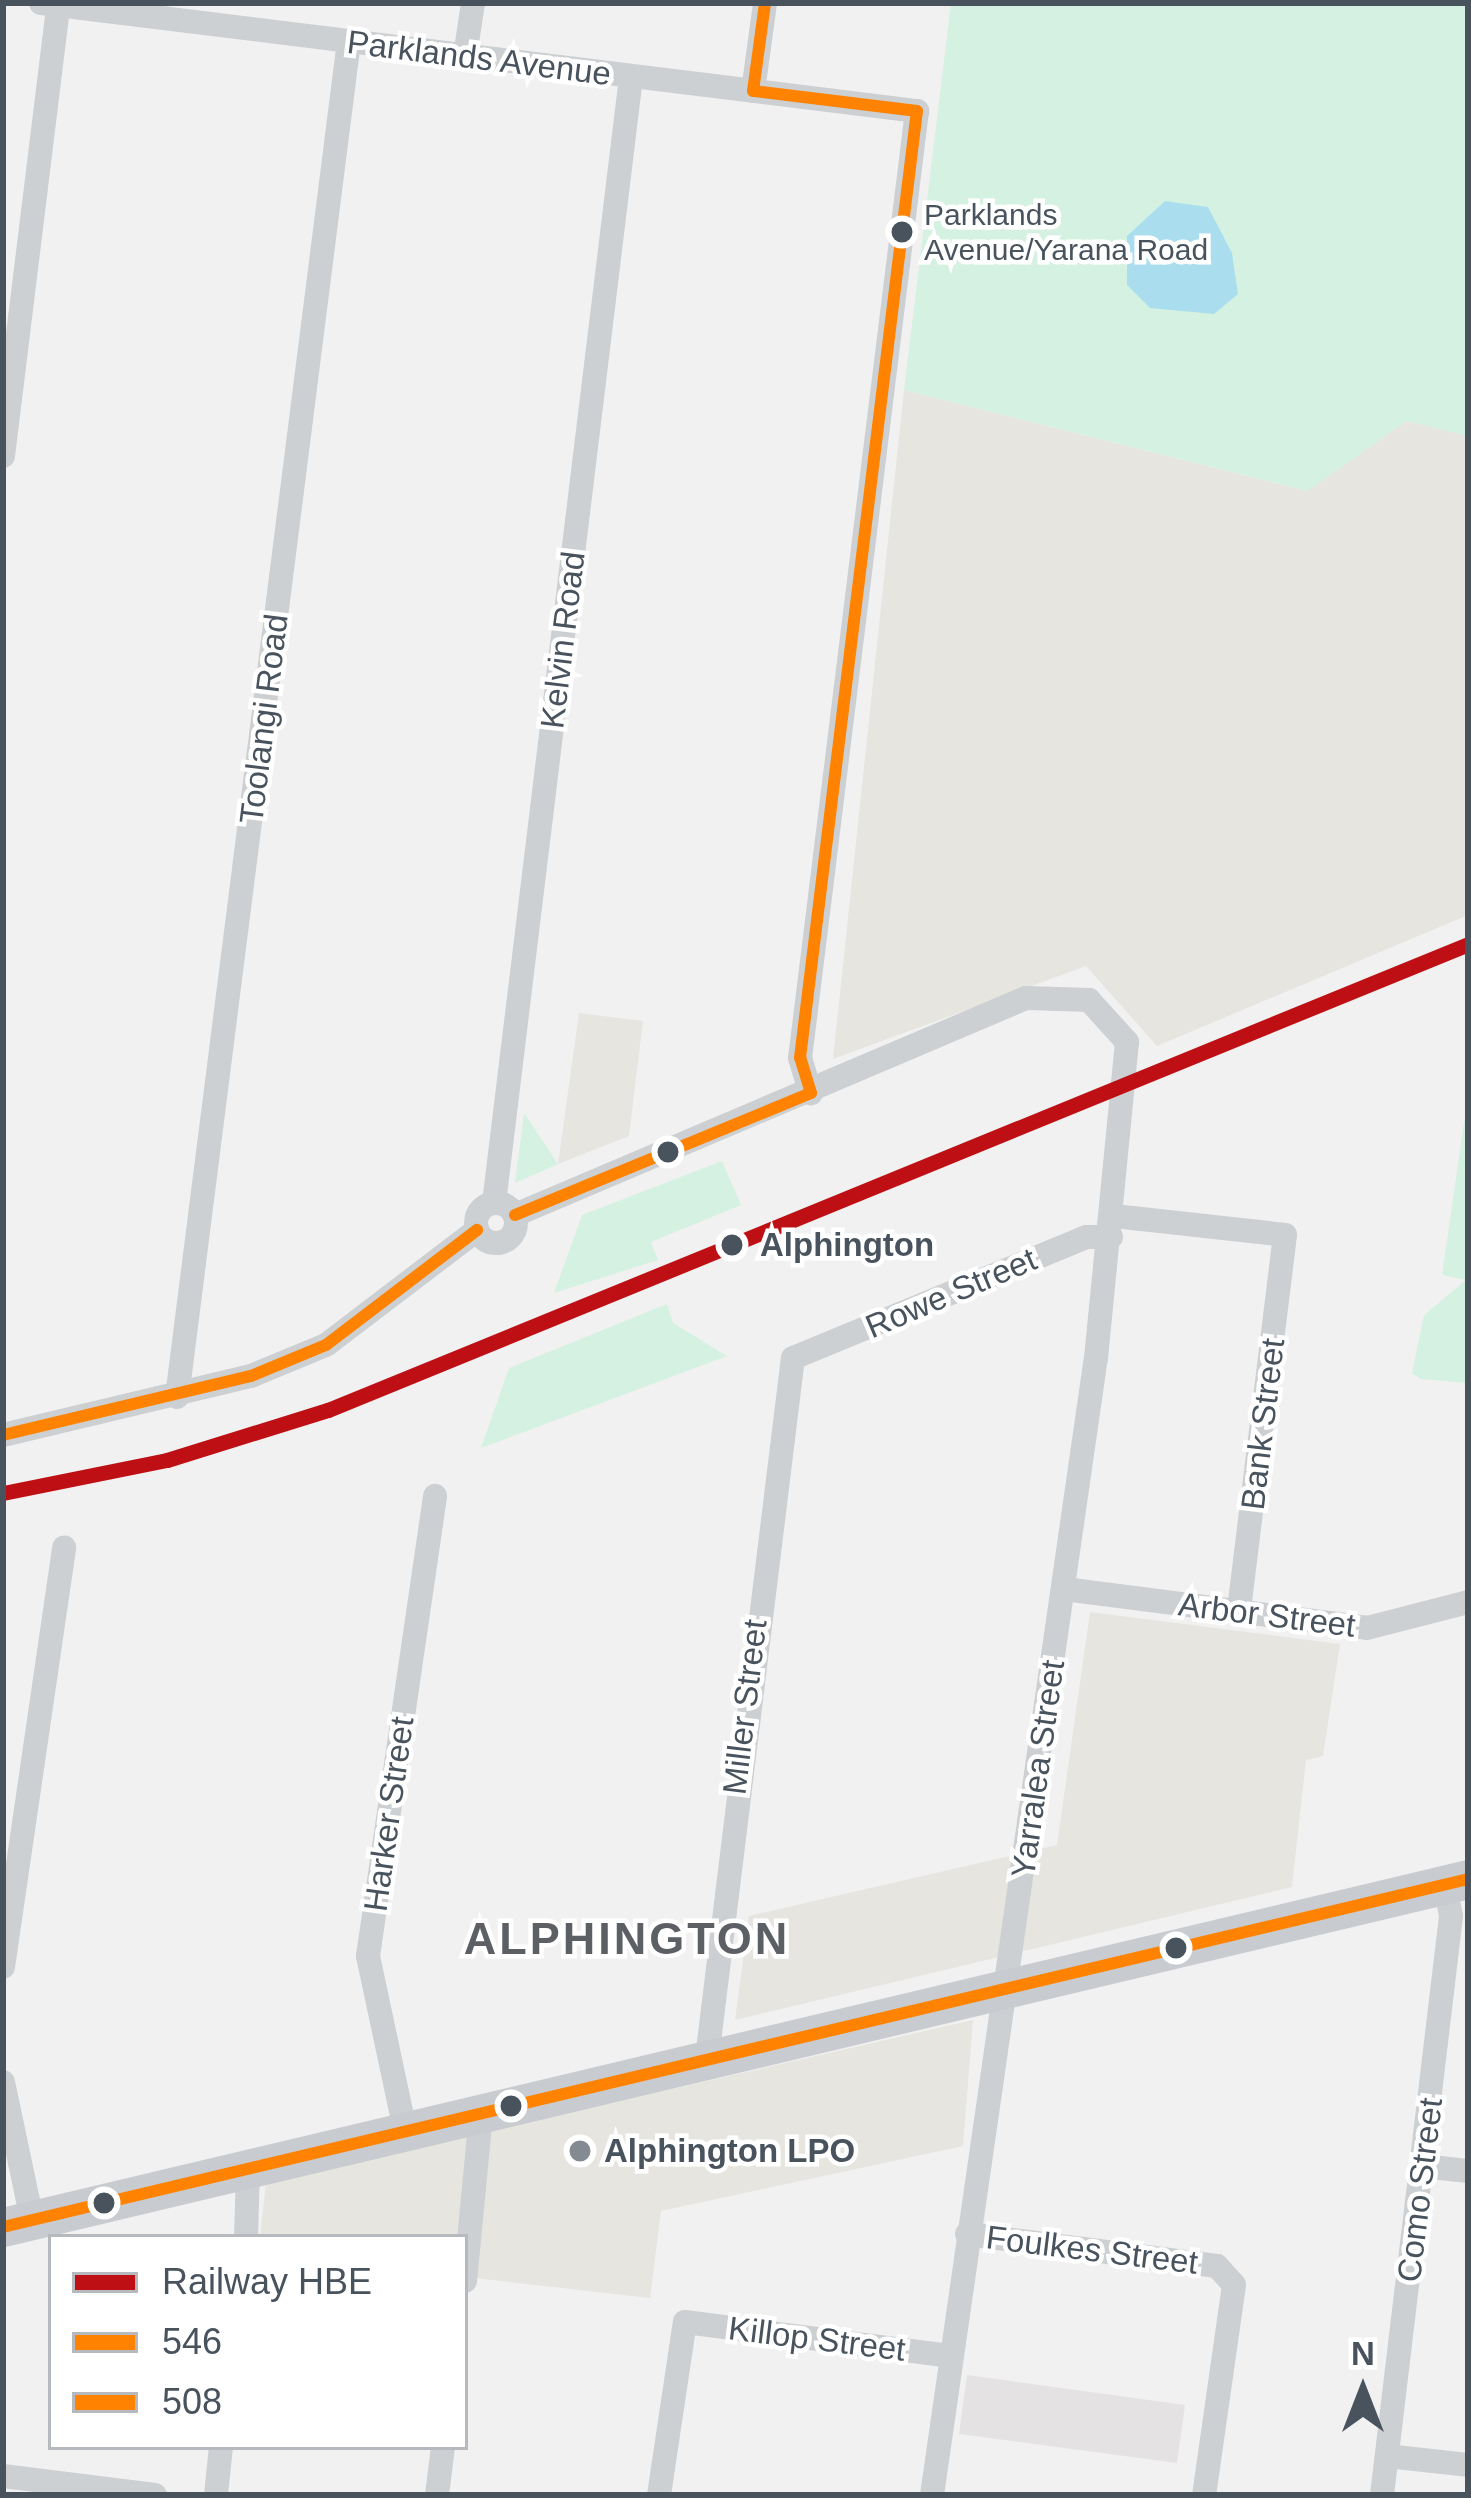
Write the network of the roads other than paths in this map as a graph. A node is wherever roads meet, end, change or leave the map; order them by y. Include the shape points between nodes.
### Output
1 (472, 3) edge
2 (765, 3) edge
3 (50, 4) edge
4 (195, 13) edge
5 (349, 42) junction
6 (465, 56) junction
7 (631, 76) junction
8 (753, 91) junction
9 (3, 455) edge
10 (811, 1093) junction
11 (505, 1209) junction
12 (1113, 1227) junction
13 (477, 1229) junction
14 (1286, 1234) joint
15 (793, 1358) joint
16 (177, 1396) junction
17 (3, 1435) edge
18 (435, 1496) dead end
19 (64, 1547) dead end
20 (1064, 1589) junction
21 (1468, 1602) edge
22 (1239, 1612) junction
23 (1456, 1882) edge
24 (3, 1966) edge
25 (1001, 1991) junction
26 (707, 2058) junction
27 (3, 2082) edge
28 (481, 2114) junction
29 (404, 2130) junction
30 (1422, 2166) junction
31 (248, 2168) junction
32 (1468, 2171) edge
33 (18, 2223) edge
34 (246, 2234) edge
35 (967, 2234) junction
36 (468, 2250) edge
37 (950, 2356) junction
38 (221, 2450) edge
39 (443, 2450) edge
40 (1388, 2456) junction
41 (1468, 2465) edge
42 (3, 2476) edge
43 (155, 2495) edge
44 (216, 2495) edge
45 (437, 2495) edge
46 (659, 2495) edge
47 (932, 2495) edge
48 (1204, 2495) edge
49 (1382, 2495) edge

1 - 6 street
2 - 8 street
3 - 4 street, Parklands Avenue
3 - 9 street
4 - 5 street, Parklands Avenue
5 - 6 street, Parklands Avenue
5 - 16 street, Toolangi Road
6 - 7 street, Parklands Avenue
7 - 8 street, Parklands Avenue
7 - 11 street, Kelvin Road
8 - 10 street, Parklands Avenue via 917,111 801,1050
10 - 11 street
10 - 12 street, Yarralea Street via 1026,998 1089,1000 1127,1042
11 - 13 street
11 - 13 street via 504,1242
12 - 14 street, Rowe Street
12 - 15 street, Rowe Street
12 - 20 street, Yarralea Street
13 - 16 street via 326,1345
14 - 22 street, Bank Street
15 - 26 street, Miller Street
16 - 17 street
18 - 29 street, Harker Street via 368,1956
19 - 24 street
20 - 22 street, Arbor Street
20 - 25 street, Yarralea Street
21 - 22 street, Arbor Street via 1375,1628
23 - 25 main road
23 - 30 street, Como Street
25 - 26 main road
25 - 35 street, Yarralea Street
26 - 28 main road
27 - 33 street
28 - 29 main road
28 - 36 street
29 - 31 main road
30 - 32 street
30 - 40 street, Como Street
31 - 33 main road
31 - 34 street
35 - 37 street, Yarralea Street
35 - 48 street, Foulkes Street via 1217,2266 1234,2285
37 - 46 street, Killop Street via 685,2322
37 - 47 street, Yarralea Street
38 - 44 street
39 - 45 street
40 - 41 street
40 - 49 street, Como Street
42 - 43 street

